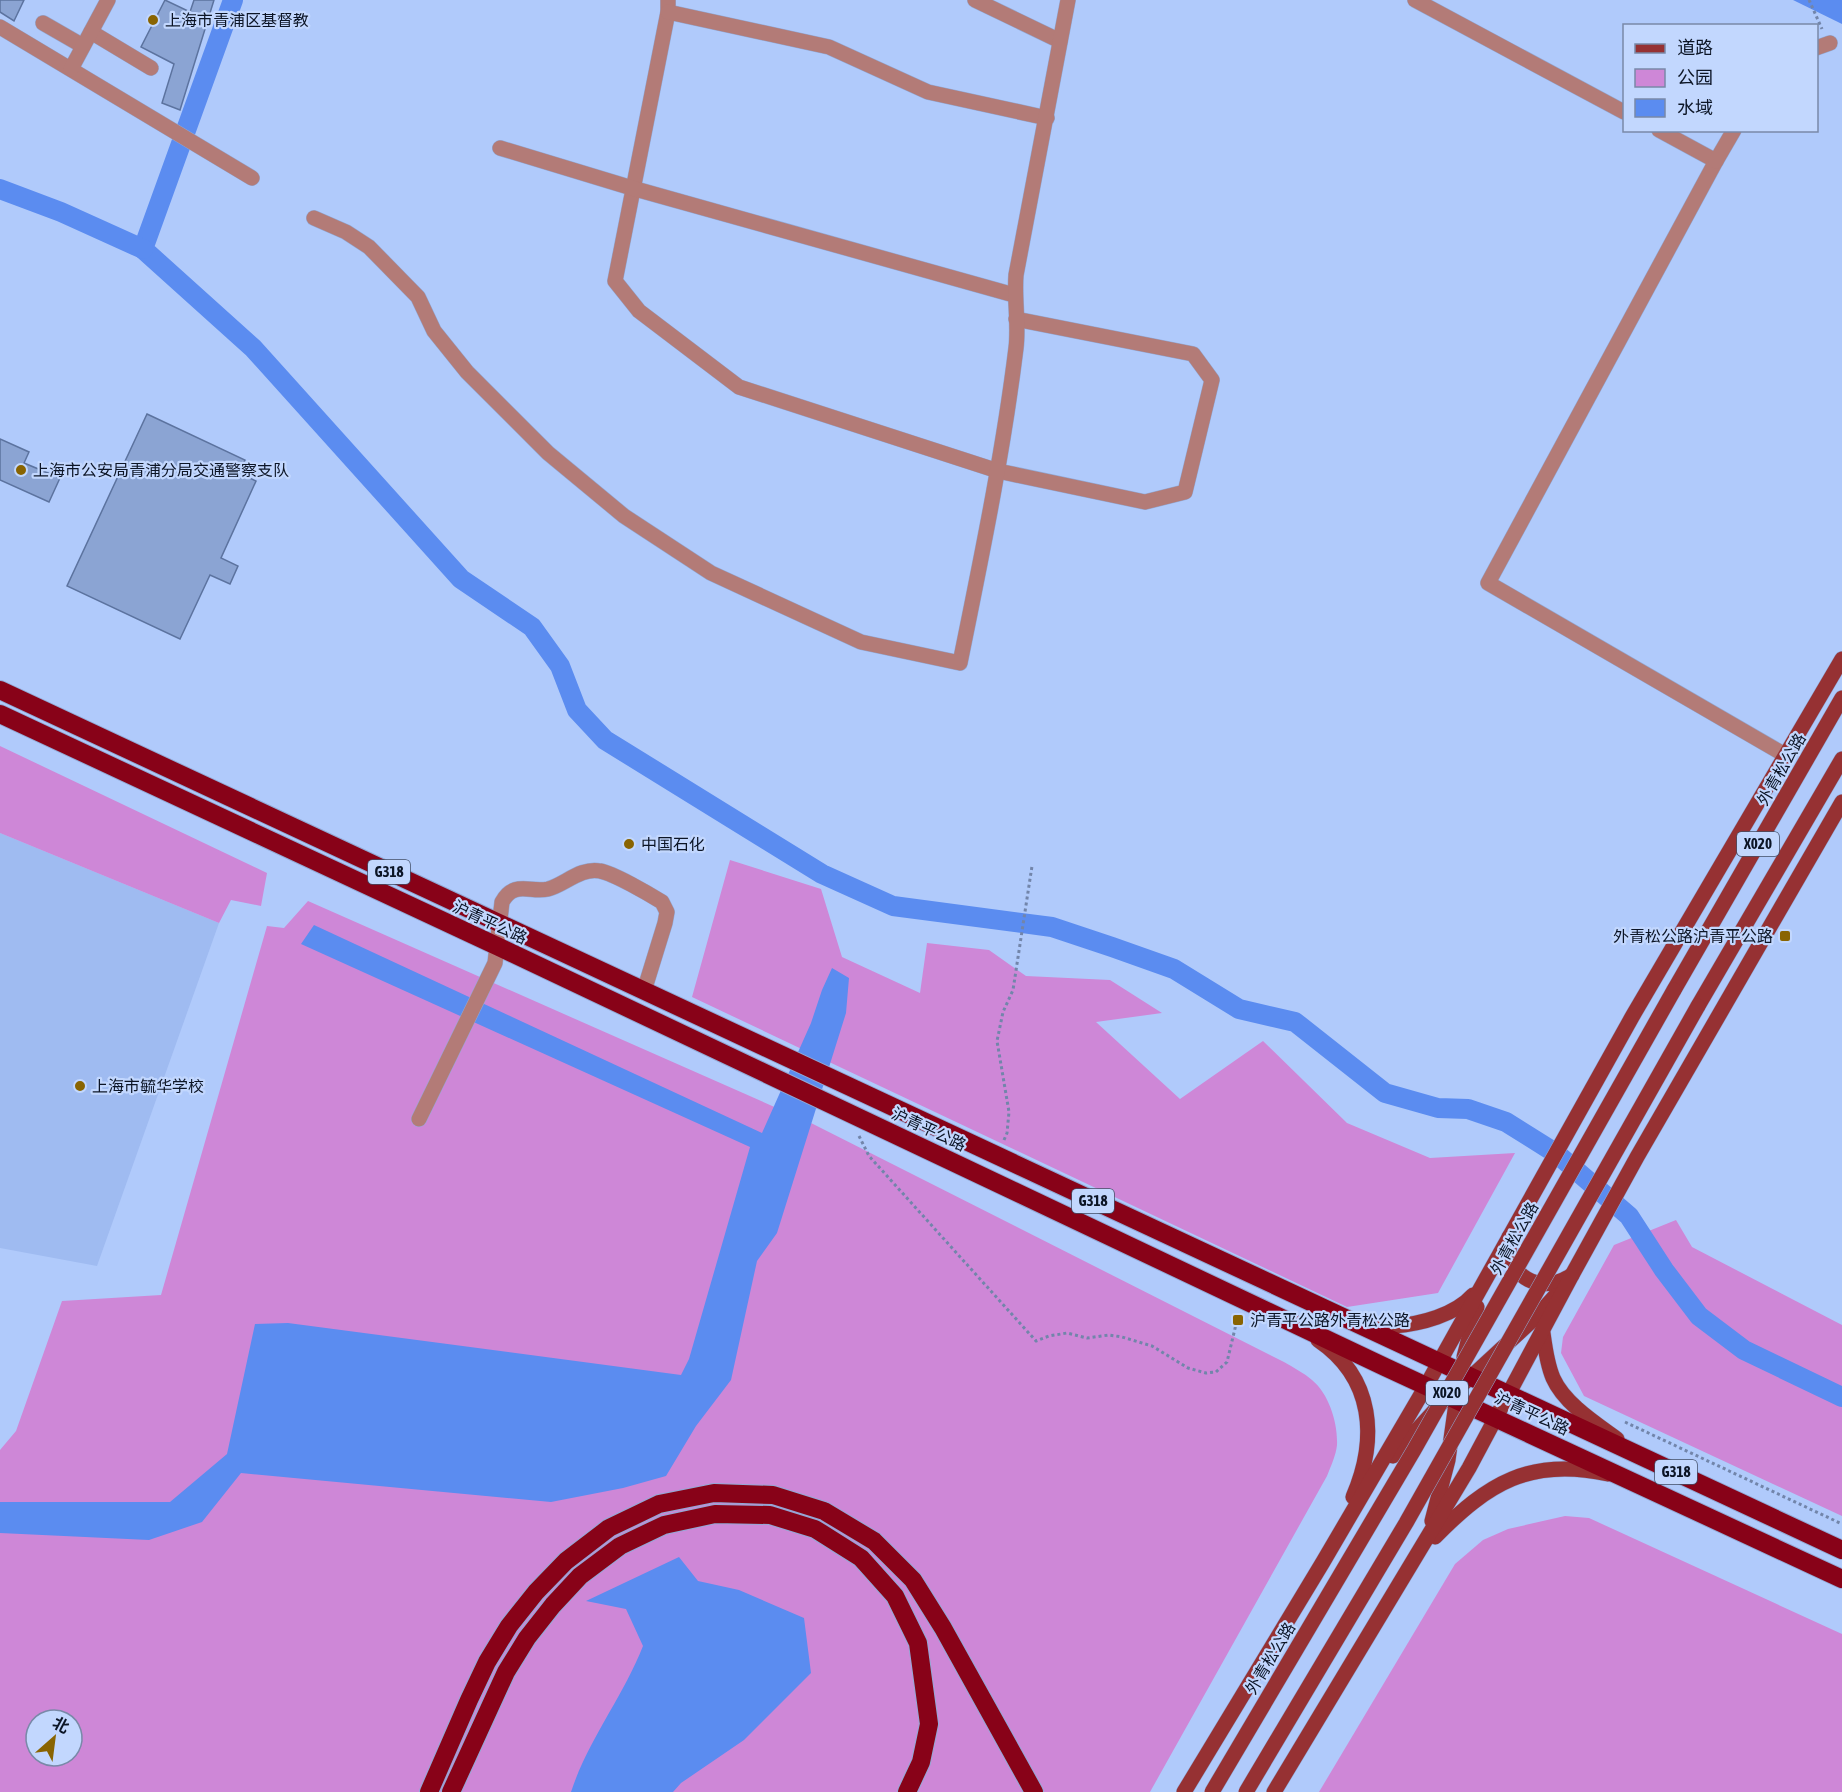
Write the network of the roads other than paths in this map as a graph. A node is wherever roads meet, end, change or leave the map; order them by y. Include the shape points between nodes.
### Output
1 (108, 0) edge
2 (975, 0) edge
3 (1068, 0) edge
4 (1415, 0) edge
5 (668, 6) edge
6 (43, 23) dead end
7 (0, 27) edge
8 (91, 32) junction
9 (1060, 41) junction
10 (83, 46) junction
11 (150, 68) dead end
12 (71, 69) junction
13 (1623, 111) edge
14 (1047, 118) junction
15 (1663, 132) edge
16 (1733, 132) edge
17 (500, 148) dead end
18 (1716, 161) junction
19 (252, 178) dead end
20 (632, 188) junction
21 (314, 218) dead end
22 (1014, 295) junction
23 (1016, 319) junction
24 (998, 471) junction
25 (1842, 659) edge
26 (0, 690) edge
27 (1842, 698) edge
28 (0, 714) edge
29 (1785, 755) junction
30 (1842, 759) edge
31 (218, 792) junction
32 (1842, 802) edge
33 (208, 812) junction
34 (501, 924) junction
35 (498, 947) junction
36 (644, 991) junction
37 (419, 1119) dead end
38 (1509, 1238) junction
39 (1492, 1268) junction
40 (1572, 1275) junction
41 (1352, 1322) junction
42 (1293, 1323) junction
43 (1543, 1333) junction
44 (1439, 1363) junction
45 (1426, 1386) junction
46 (1459, 1387) junction
47 (1509, 1395) junction
48 (1496, 1418) junction
49 (1663, 1466) junction
50 (1624, 1478) junction
51 (1360, 1498) junction
52 (1331, 1548) junction
53 (1842, 1550) edge
54 (1420, 1552) junction
55 (1842, 1579) edge
56 (429, 1792) edge
57 (451, 1792) edge
58 (907, 1792) edge
59 (1034, 1792) edge
60 (1184, 1792) edge
61 (1212, 1792) edge
62 (1246, 1792) edge
63 (1274, 1792) edge

1 - 8 street
2 - 9 street
3 - 9 street
4 - 13 street
5 - 14 street via 830,47 928,92
5 - 20 street
6 - 10 street
7 - 12 street
8 - 10 street
8 - 11 street
9 - 14 street
10 - 12 street
12 - 19 street
14 - 22 street
15 - 18 street
16 - 18 street
17 - 20 street
18 - 29 street via 1488,583
20 - 22 street
20 - 24 street via 615,280 639,311 740,387
21 - 24 street via 369,247 418,297 434,331 467,372 548,453 624,516 711,573 861,642 960,663
22 - 23 street
23 - 24 street via 1017,345
23 - 24 street via 1192,354 1212,380 1185,492 1145,502
25 - 29 main road
26 - 31 highway, 沪青平公路 / G318
27 - 61 main road, 外青松公路 / X020, bridge via 1414,1450
28 - 33 highway, 沪青平公路 / G318
29 - 38 main road via 1575,1116
30 - 62 main road, X020, bridge via 1406,1523
31 - 33 street
31 - 34 highway, 沪青平公路 / G318
32 - 40 main road
33 - 35 highway, 沪青平公路 / G318
34 - 35 street
34 - 36 highway, 沪青平公路 / G318
34 - 36 street via 503,899 517,889 545,890 599,870 613,876 662,902 667,912
35 - 37 street via 495,963
35 - 42 highway, 沪青平公路 / G318
36 - 41 highway, 沪青平公路 / G318
38 - 39 main road
38 - 40 main road via 1513,1265 1525,1277 1539,1284 1551,1284
39 - 41 main road via 1470,1299 1449,1312 1412,1324
39 - 44 main road
39 - 46 main road via 1474,1317
40 - 43 main road
40 - 46 main road via 1536,1317
41 - 44 highway, 沪青平公路 / G318
42 - 45 highway, 沪青平公路 / G318
42 - 52 main road via 1325,1345 1354,1375 1368,1419 1365,1461
43 - 47 main road
43 - 49 main road via 1553,1378 1575,1406 1617,1439
44 - 45 main road
44 - 46 highway, 沪青平公路 / G318
45 - 46 highway, 沪青平公路 / G318
45 - 51 main road
46 - 47 highway, 沪青平公路 / G318
46 - 48 highway, 沪青平公路 / G318
46 - 51 main road
46 - 54 main road via 1448,1460
47 - 48 main road
47 - 49 highway, 沪青平公路 / G318
48 - 50 highway, 沪青平公路 / G318
48 - 54 main road
49 - 53 highway, 沪青平公路 / G318
50 - 54 main road via 1551,1468 1516,1476 1472,1502
50 - 55 highway, 沪青平公路 / G318
51 - 52 main road
52 - 60 main road
54 - 63 main road
56 - 59 highway via 488,1662 509,1626 536,1592 566,1561 609,1528 659,1504 714,1493 773,1495 824,1511 874,1541 914,1580
57 - 58 highway via 506,1672 552,1605 580,1576 620,1546 664,1525 715,1514 770,1515 814,1529 861,1558 895,1596 918,1643 928,1724 921,1762

